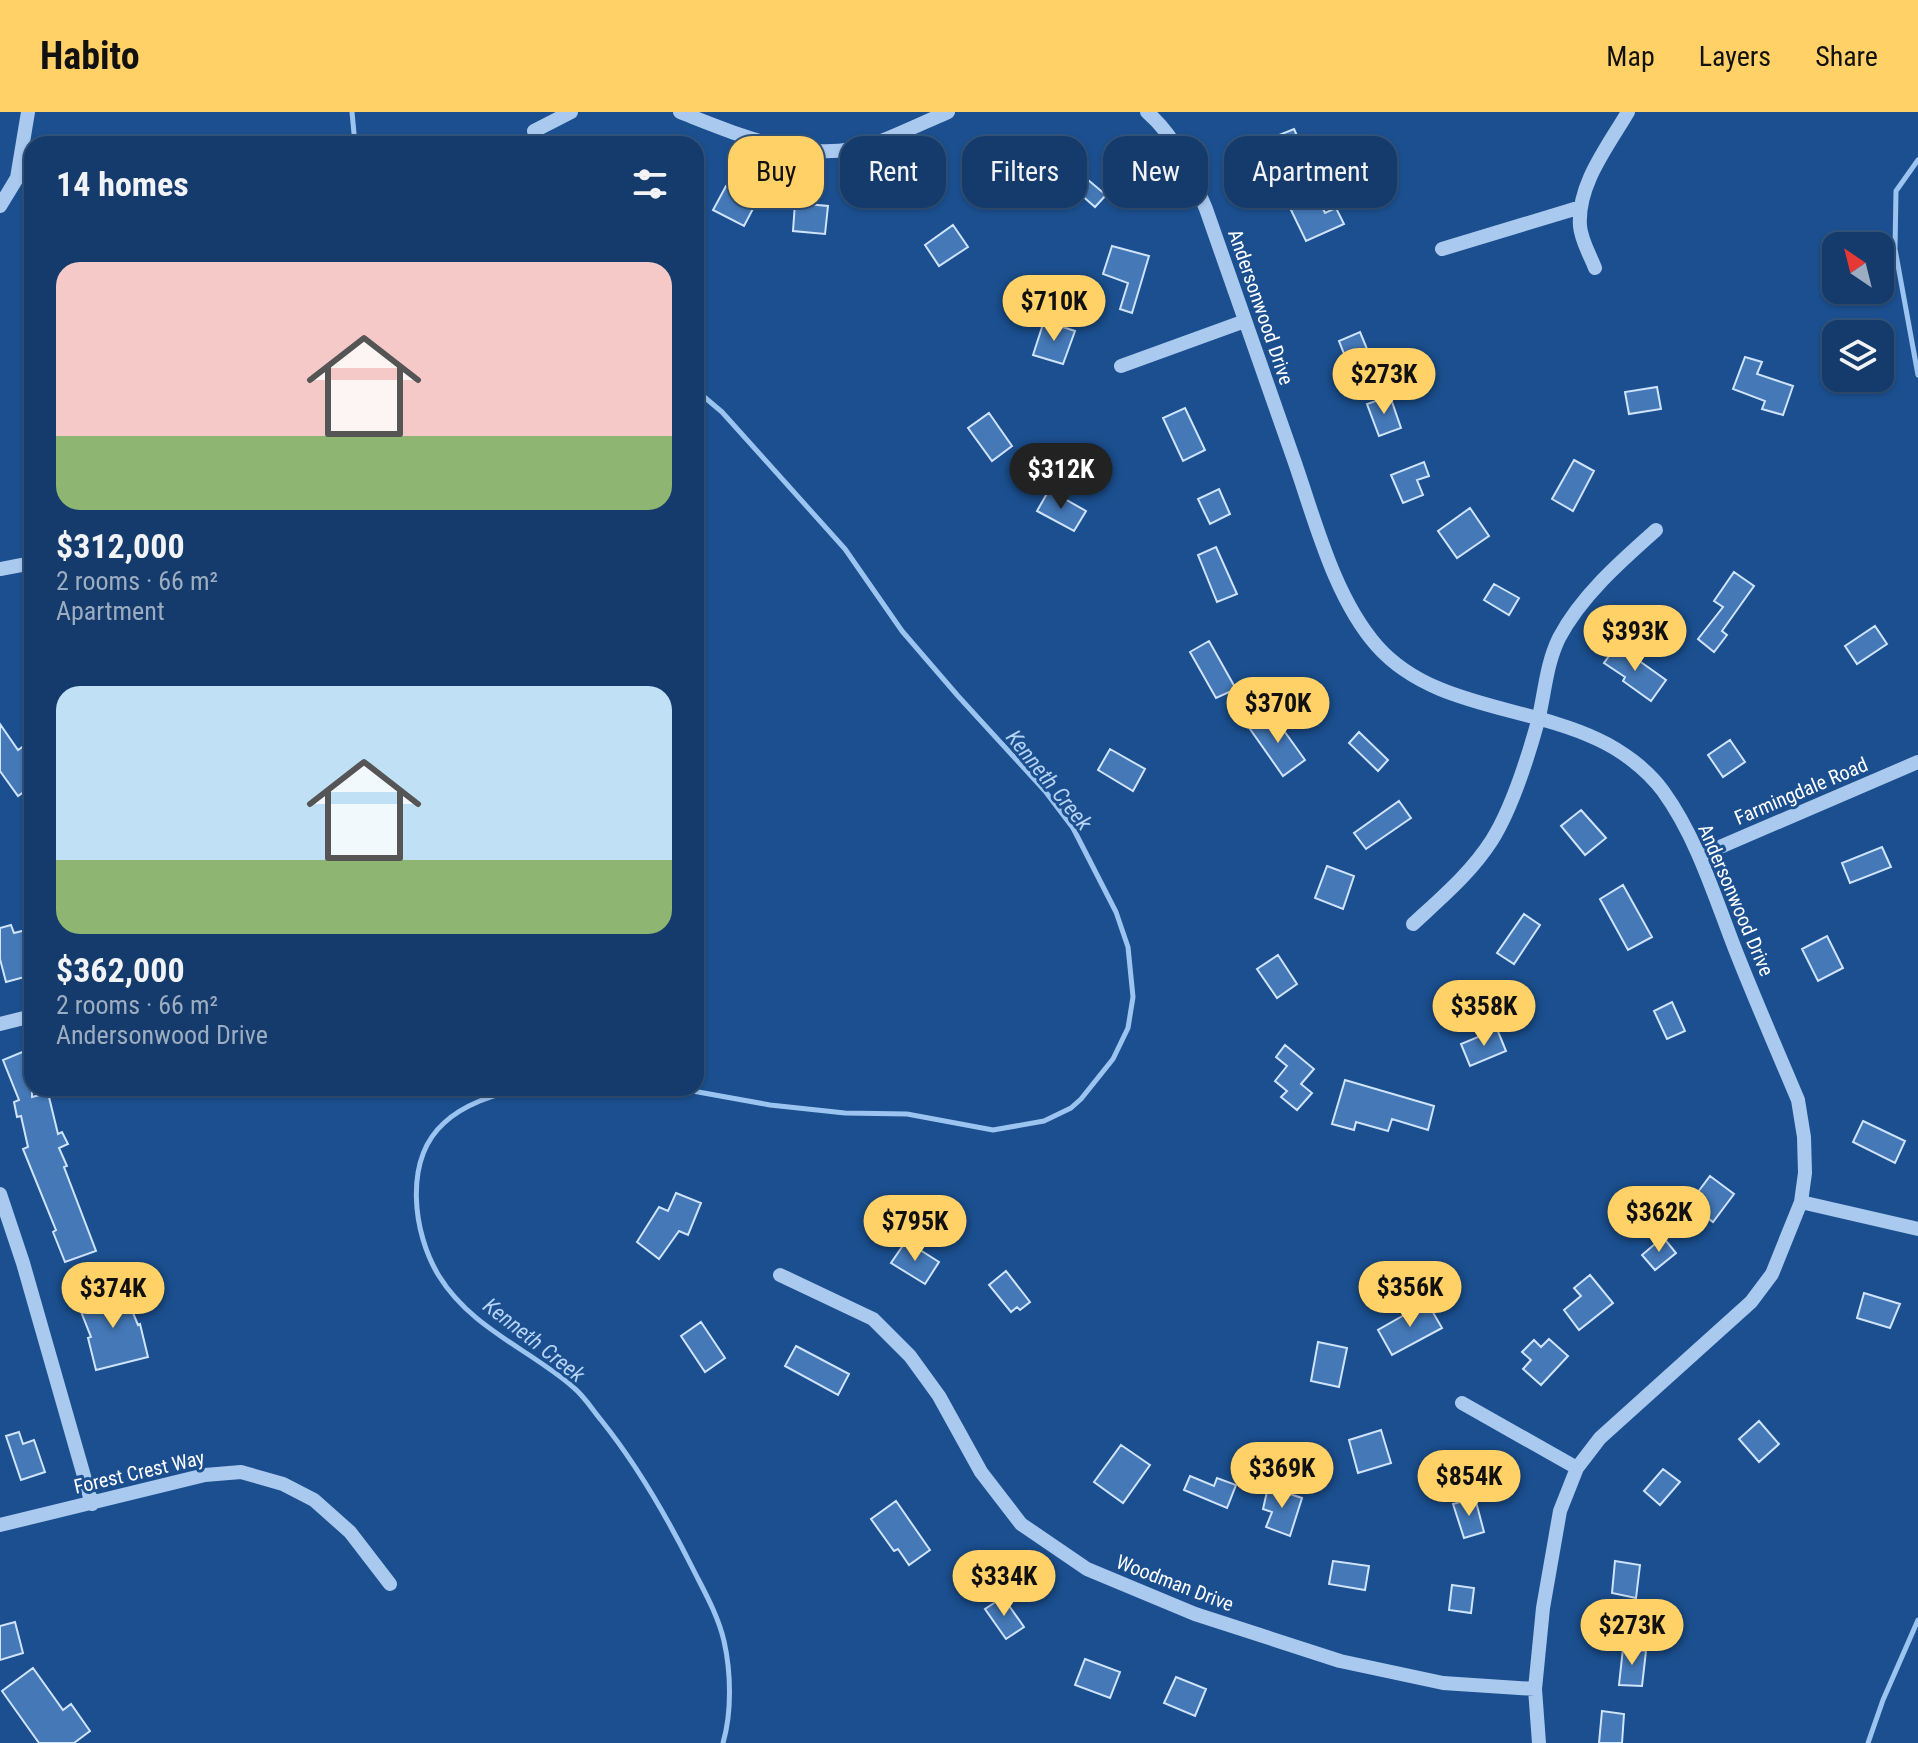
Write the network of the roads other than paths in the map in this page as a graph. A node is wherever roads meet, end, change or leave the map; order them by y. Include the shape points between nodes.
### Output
1 (28, 112) edge
2 (571, 112) edge
3 (680, 112) edge
4 (948, 112) edge
5 (1147, 112) edge
6 (1628, 112) edge
7 (534, 131) dead end
8 (0, 206) edge
9 (1581, 207) junction
10 (1442, 249) dead end
11 (1595, 268) dead end
12 (1245, 321) junction
13 (1121, 366) dead end
14 (1656, 530) dead end
15 (24, 564) edge
16 (0, 569) edge
17 (1539, 717) junction
18 (1918, 762) edge
19 (1699, 856) junction
20 (1413, 924) dead end
21 (24, 1018) edge
22 (0, 1024) edge
23 (0, 1194) edge
24 (1801, 1202) junction
25 (1918, 1229) edge
26 (780, 1275) dead end
27 (1462, 1403) dead end
28 (1577, 1468) junction
29 (92, 1504) junction
30 (0, 1525) edge
31 (390, 1584) dead end
32 (1535, 1689) junction
33 (1539, 1743) edge

1 - 8 street via 17,178
2 - 7 street
3 - 4 street via 757,140 823,153 878,142
5 - 12 street, Andersonwood Drive via 1189,167
6 - 9 street via 1586,185
9 - 10 street
9 - 11 street via 1580,229
12 - 13 street
12 - 17 street, Andersonwood Drive via 1315,522 1361,626 1384,653 1424,682
14 - 17 street via 1574,614 1548,667
15 - 16 street
17 - 19 street, Andersonwood Drive via 1597,739 1648,774
17 - 20 street via 1523,770 1492,839 1458,882
18 - 19 street, Farmingdale Road
19 - 24 street, Andersonwood Drive via 1798,1100 1804,1137
21 - 22 street
23 - 29 street
24 - 25 street
24 - 28 street, Andersonwood Drive via 1772,1274 1751,1302 1600,1438
26 - 32 street, Woodman Drive via 873,1319 939,1396 981,1472 1021,1524 1087,1569 1195,1614 1340,1661 1443,1683
27 - 28 street
28 - 32 street, Andersonwood Drive via 1557,1524
29 - 30 street, Forest Crest Way
29 - 31 street, Forest Crest Way via 205,1475 241,1472 314,1500 350,1532
32 - 33 street, Andersonwood Drive

